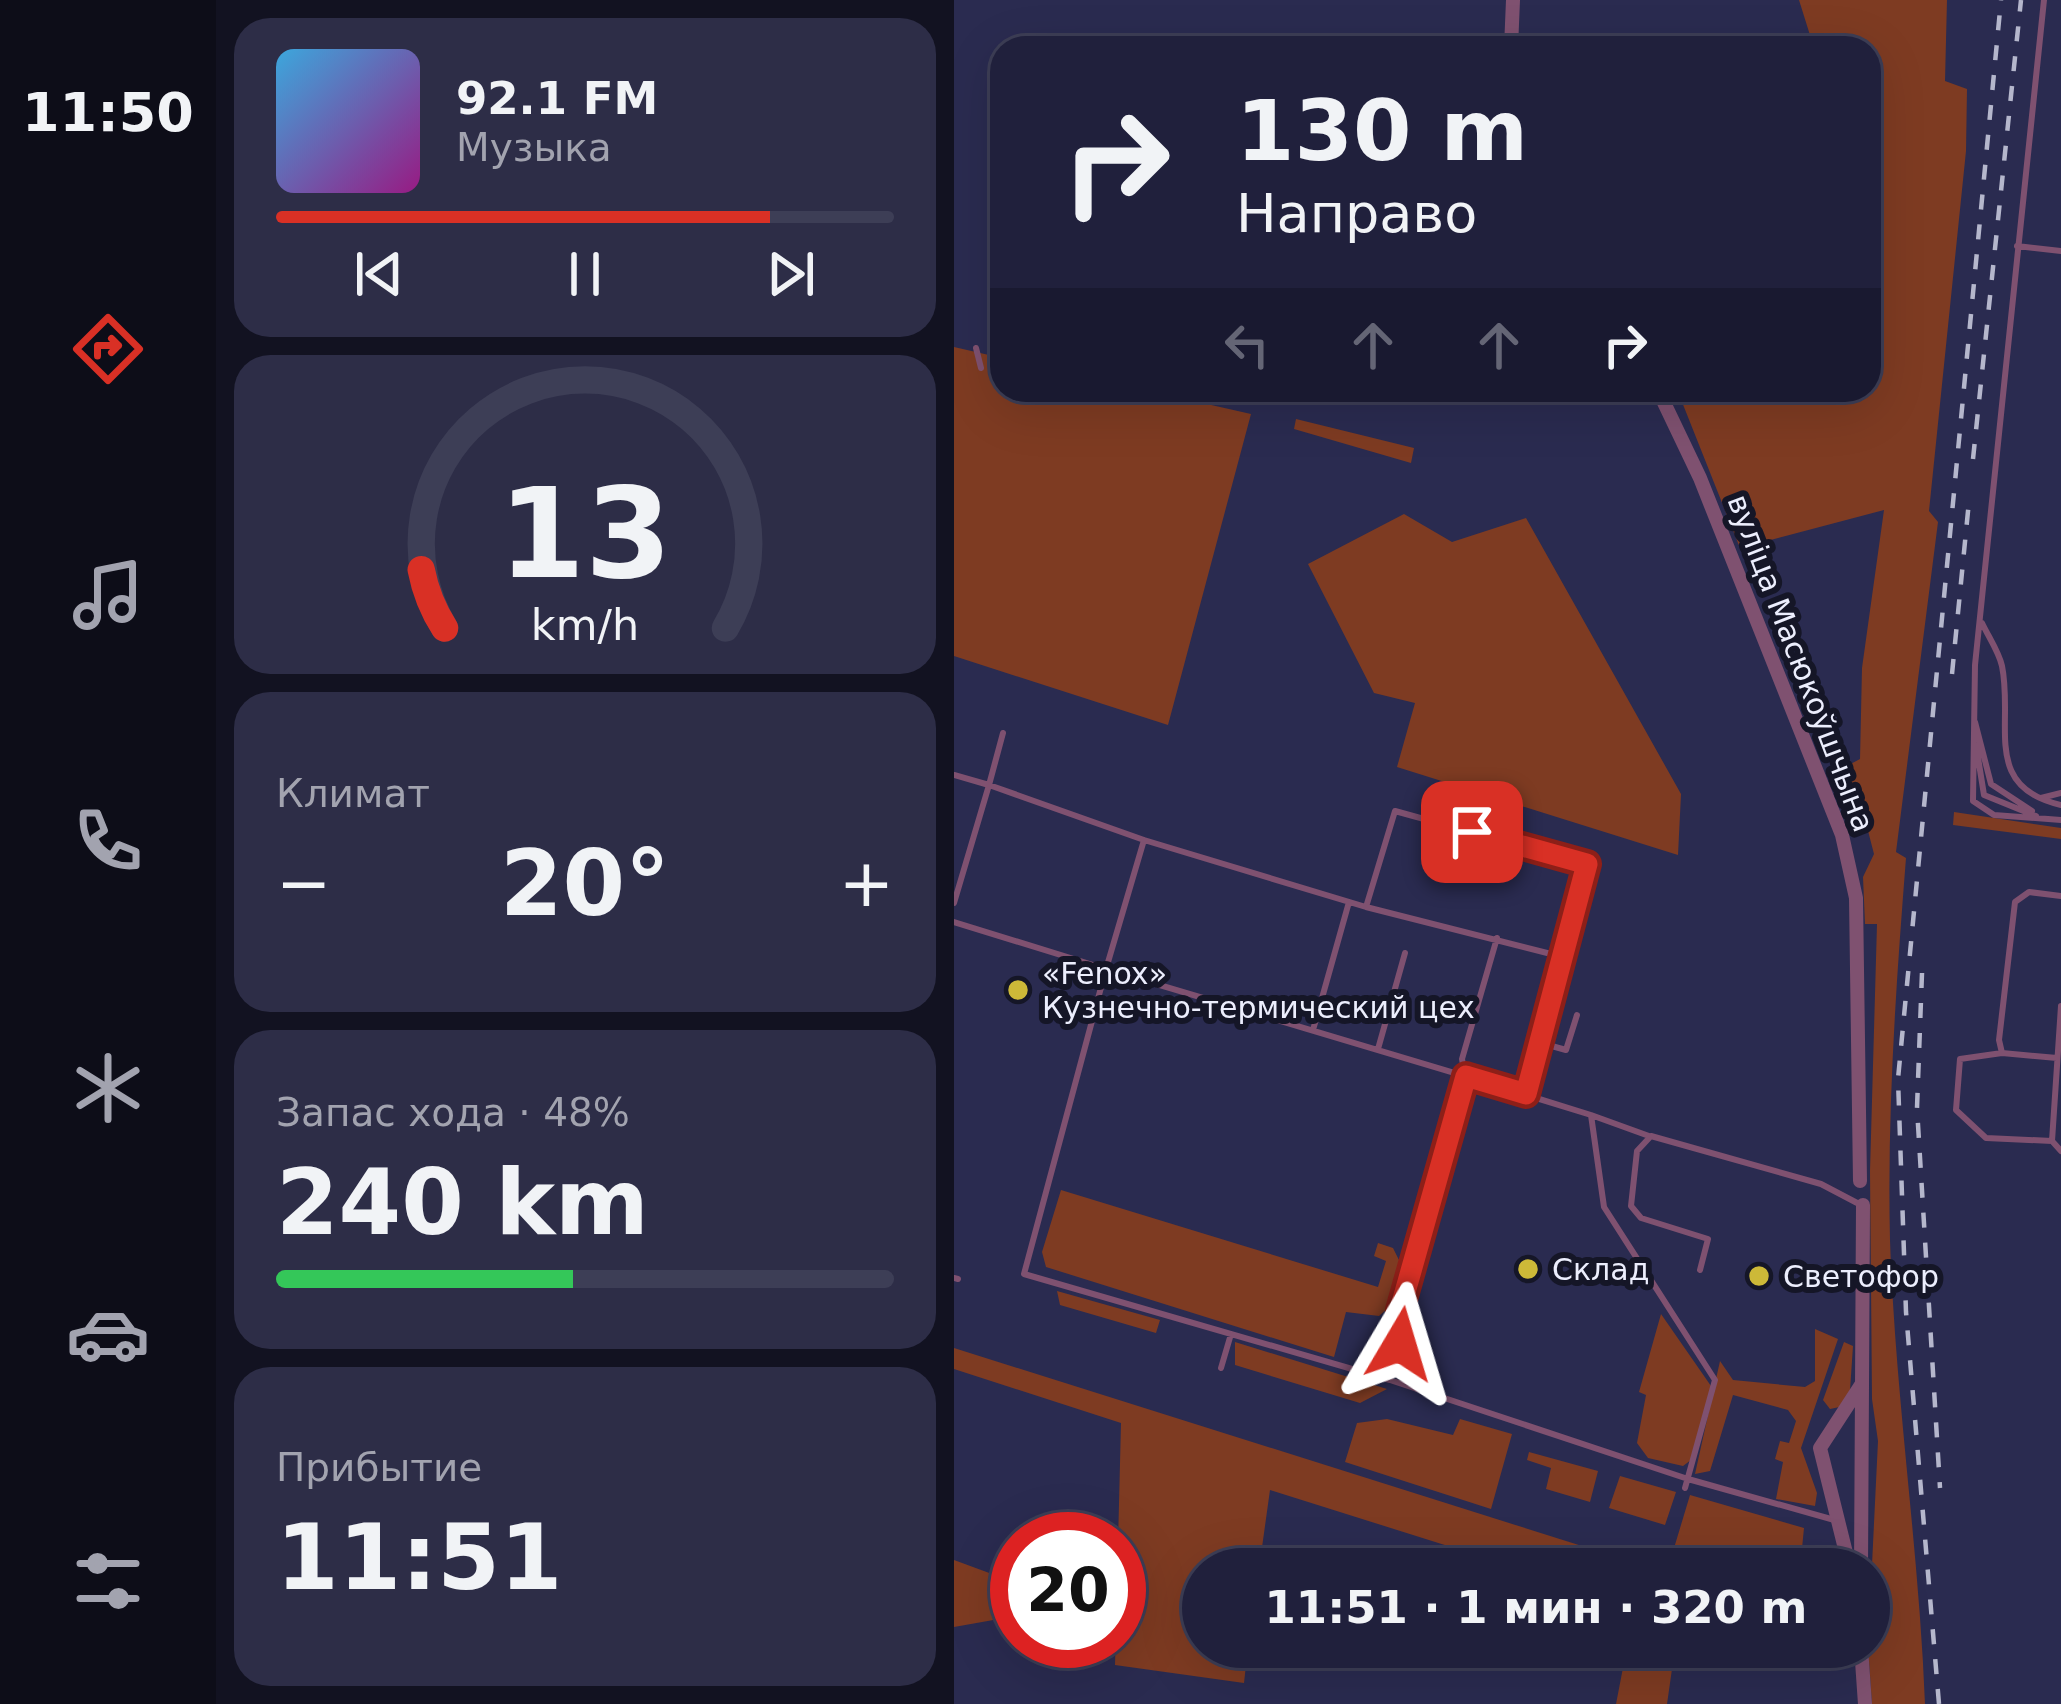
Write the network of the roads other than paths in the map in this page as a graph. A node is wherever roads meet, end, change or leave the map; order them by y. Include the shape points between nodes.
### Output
1 (1513, 0) edge
2 (2044, 0) edge
3 (1512, 36) edge
4 (2017, 246) junction
5 (2061, 250) edge
6 (976, 348) dead end
7 (981, 368) dead end
8 (1664, 402) edge
9 (1981, 620) junction
10 (1972, 712) junction
11 (1003, 733) dead end
12 (954, 776) edge
13 (988, 785) junction
14 (2061, 793) edge
15 (2033, 799) junction
16 (2061, 806) edge
17 (2039, 817) junction
18 (2061, 820) edge
19 (1144, 840) junction
20 (2061, 896) edge
21 (1349, 902) junction
22 (954, 903) edge
23 (1366, 907) junction
24 (954, 922) edge
25 (1497, 938) junction
26 (1405, 953) dead end
27 (1563, 957) junction
28 (1106, 969) junction
29 (2061, 1006) edge
30 (1576, 1015) dead end
31 (1313, 1030) junction
32 (1541, 1043) junction
33 (1378, 1049) junction
34 (2002, 1053) junction
35 (2057, 1058) junction
36 (1466, 1076) junction
37 (1526, 1094) junction
38 (1591, 1114) junction
39 (1651, 1136) junction
40 (2052, 1141) junction
41 (2061, 1151) edge
42 (1861, 1181) dead end
43 (1863, 1205) joint
44 (1700, 1270) dead end
45 (1232, 1334) junction
46 (1221, 1369) dead end
47 (1390, 1379) junction
48 (1857, 1413) junction
49 (1688, 1479) junction
50 (1685, 1488) dead end
51 (1840, 1522) junction
52 (1846, 1548) edge
53 (1860, 1548) edge
54 (1862, 1668) edge
55 (1865, 1704) edge

1 - 3 street
2 - 4 lane
4 - 5 lane
4 - 9 lane
6 - 7 lane
8 - 42 street, вуліца Масюкоўшчына via 1842,836 1856,898
9 - 10 lane
9 - 15 lane via 2002,666 2008,762
10 - 17 lane via 1991,784
10 - 17 lane via 1984,795
10 - 17 lane via 1973,801 1994,815
11 - 13 lane
12 - 13 lane
13 - 19 lane
13 - 22 lane
14 - 15 lane
15 - 16 lane
17 - 18 lane
19 - 21 lane
19 - 28 lane
20 - 34 lane via 2029,892 2015,902
21 - 23 lane
21 - 31 lane
23 - 25 lane
23 - 27 lane via 1395,811 1587,864
24 - 28 lane
25 - 27 lane
25 - 36 lane via 1462,1059
26 - 33 lane
27 - 32 lane
28 - 31 lane
28 - 45 lane via 1024,1274
29 - 35 lane
30 - 32 lane via 1567,1050
31 - 33 lane
32 - 37 lane
33 - 36 lane
34 - 35 lane
34 - 40 lane via 1960,1059 1956,1110 1986,1138
35 - 40 lane
36 - 37 lane
36 - 47 lane via 1400,1310
37 - 38 lane
38 - 39 lane
38 - 49 lane via 1604,1207 1714,1380
39 - 43 lane via 1821,1184
39 - 44 lane via 1637,1151 1631,1206 1641,1218 1708,1239
40 - 41 lane
43 - 48 street via 1864,1380
45 - 46 lane
45 - 47 lane
47 - 49 lane
48 - 51 street via 1820,1448
48 - 53 street
49 - 50 lane
49 - 51 lane
51 - 52 street
54 - 55 street

